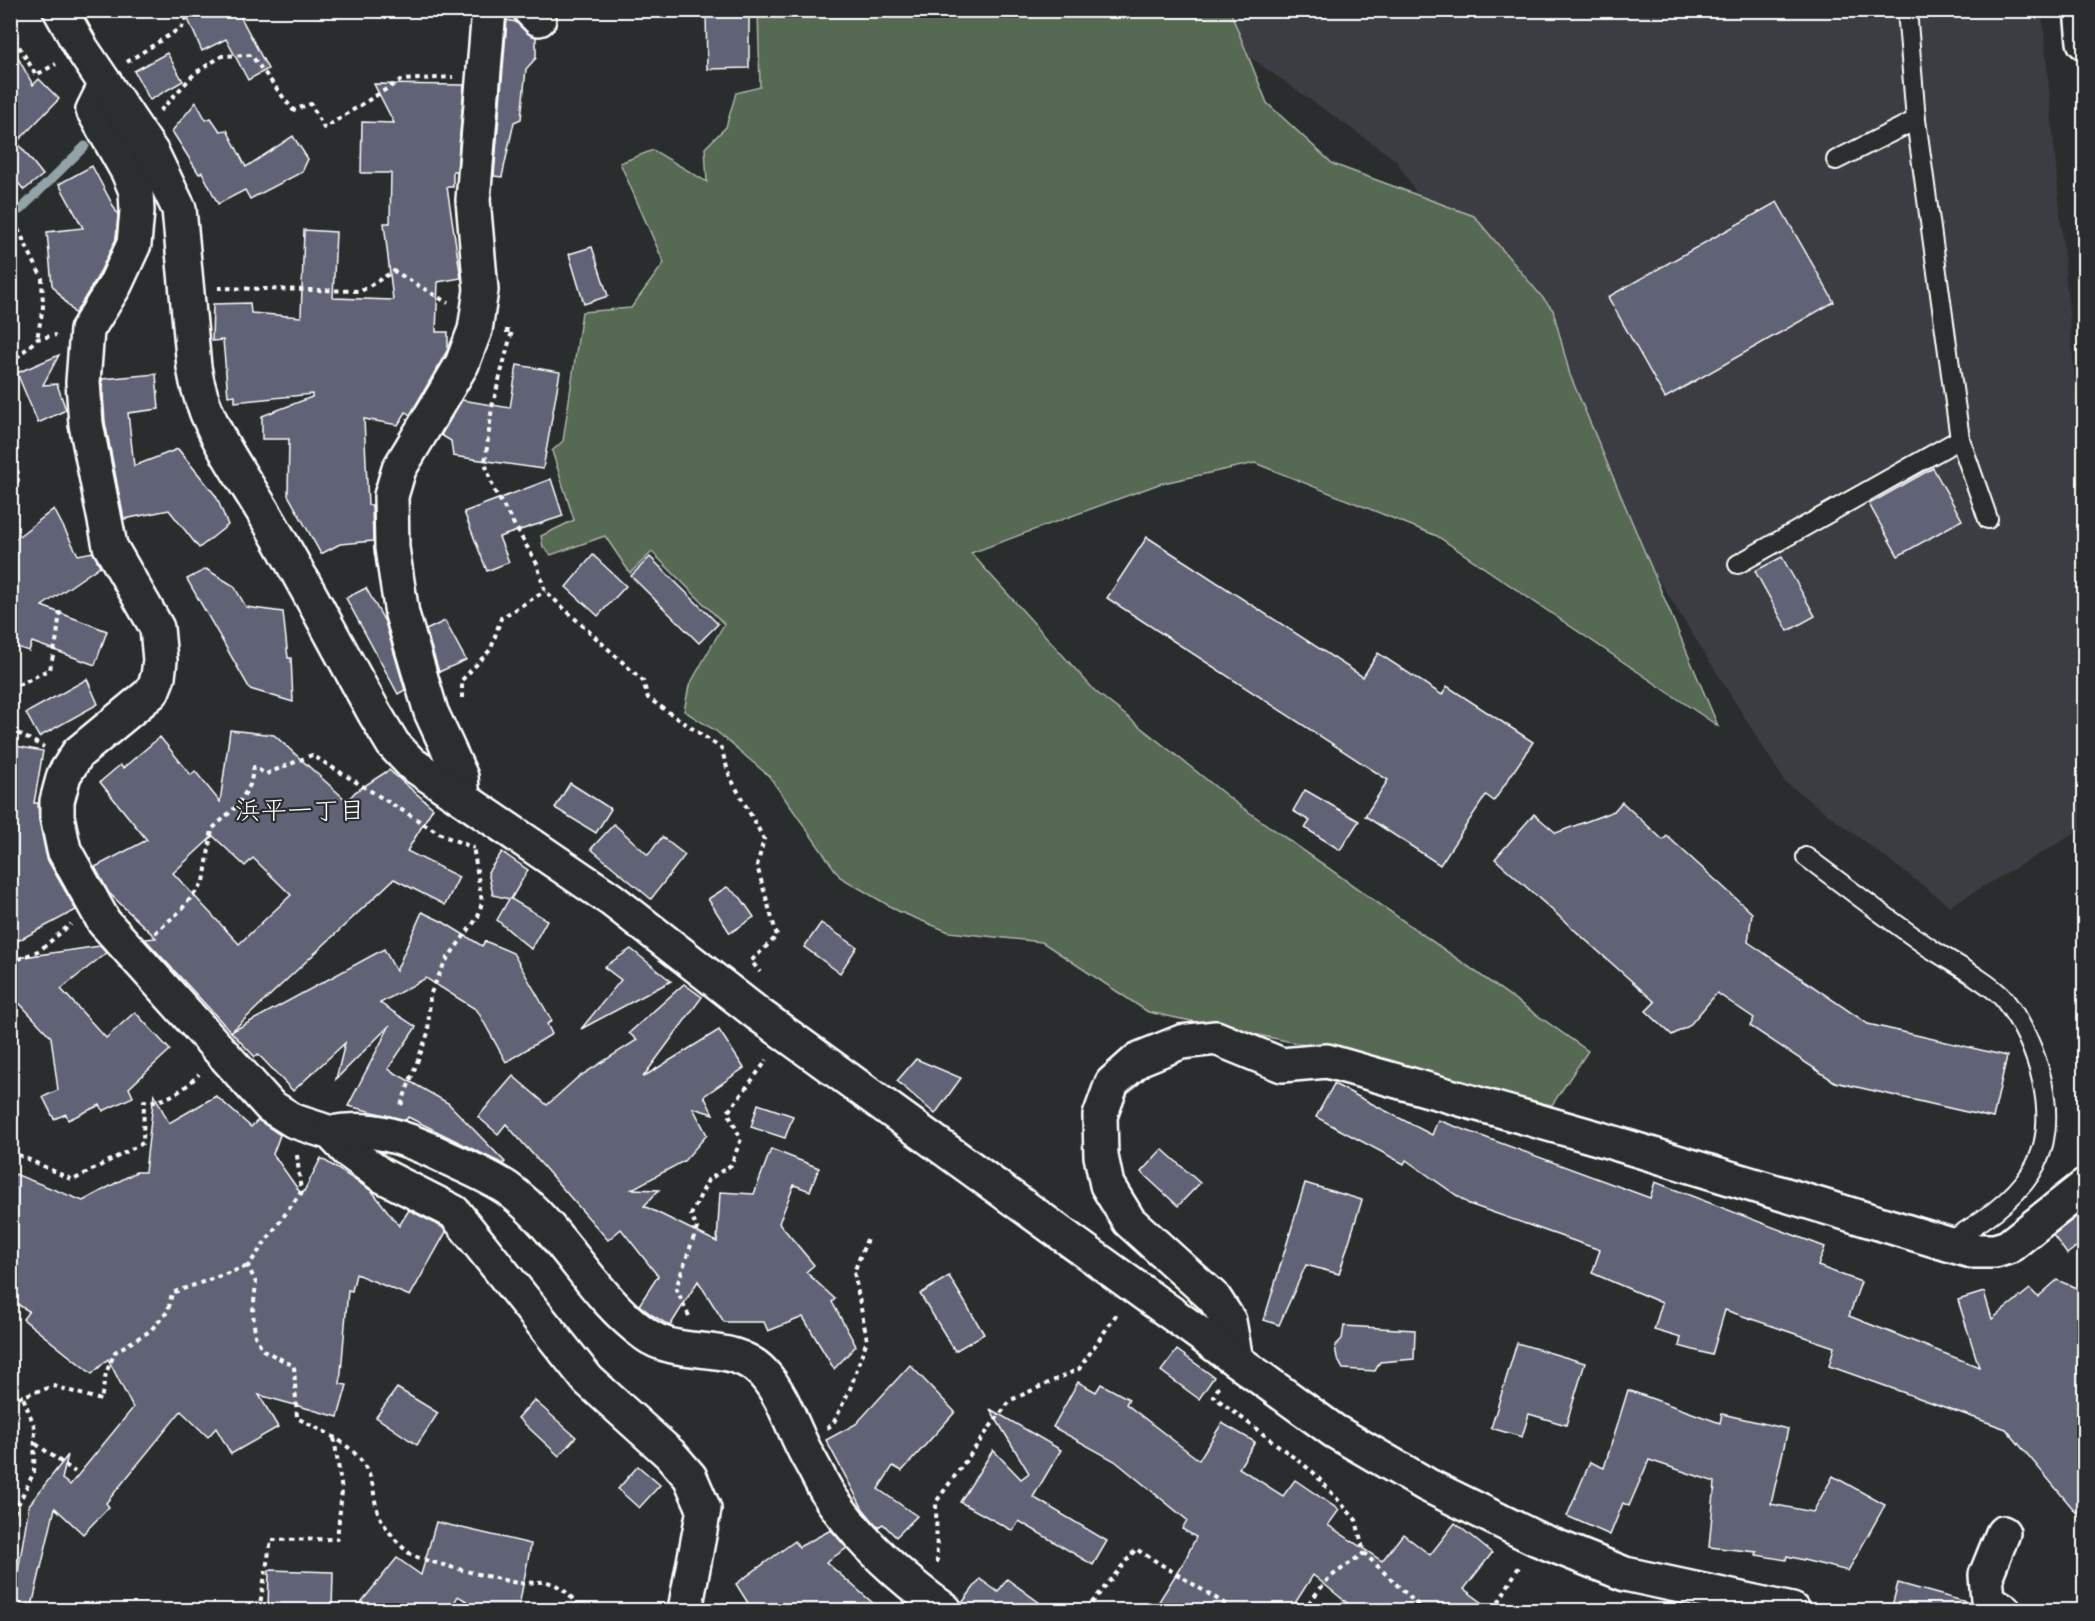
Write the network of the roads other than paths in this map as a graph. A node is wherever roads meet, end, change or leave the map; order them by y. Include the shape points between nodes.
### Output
1 (60, 10) edge
2 (489, 10) edge
3 (1907, 10) edge
4 (2081, 10) edge
5 (2085, 42) edge
6 (106, 84) junction
7 (1916, 120) junction
8 (1836, 160) dead end
9 (1960, 439) junction
10 (1988, 519) dead end
11 (1738, 564) dead end
12 (463, 798) junction
13 (1806, 857) dead end
14 (331, 1133) junction
15 (2085, 1187) edge
16 (1947, 1243) junction
17 (1236, 1360) junction
18 (2003, 1533) dead end
19 (685, 1611) edge
20 (945, 1611) edge
21 (1792, 1611) edge
22 (2004, 1611) edge

1 - 6 street
2 - 12 street via 473,200 481,290 475,330 462,364 399,469 391,496 392,548 402,614 431,712 462,777
3 - 7 lane
4 - 5 street
6 - 12 street via 152,153 179,209 198,393 209,424 271,524 393,744 412,764
6 - 14 street via 93,110 128,172 136,191 137,211 134,244 87,330 86,424 110,546 157,628 160,645 158,677 152,692 78,753 64,775 57,801 64,850 105,922 270,1106 294,1121
7 - 8 lane
7 - 9 lane
9 - 10 lane
9 - 11 lane
12 - 17 street via 612,900 758,1014
13 - 16 lane via 2001,997 2026,1032 2045,1086 2040,1152 2032,1173 2015,1192 1994,1212
14 - 19 street via 381,1175 454,1212 588,1380 690,1477 704,1509
14 - 20 street via 367,1130 411,1140 507,1189 646,1335 678,1348 719,1350 746,1361 762,1373 782,1402 835,1504 887,1562
15 - 16 street via 2008,1246 1983,1252
16 - 17 street via 1327,1061 1282,1065 1216,1038 1180,1042 1139,1059 1112,1083 1100,1116 1101,1156 1107,1185 1129,1221 1214,1298 1229,1321
17 - 21 street via 1334,1431 1427,1485 1535,1538 1625,1574
18 - 22 street via 1986,1575 1988,1600

